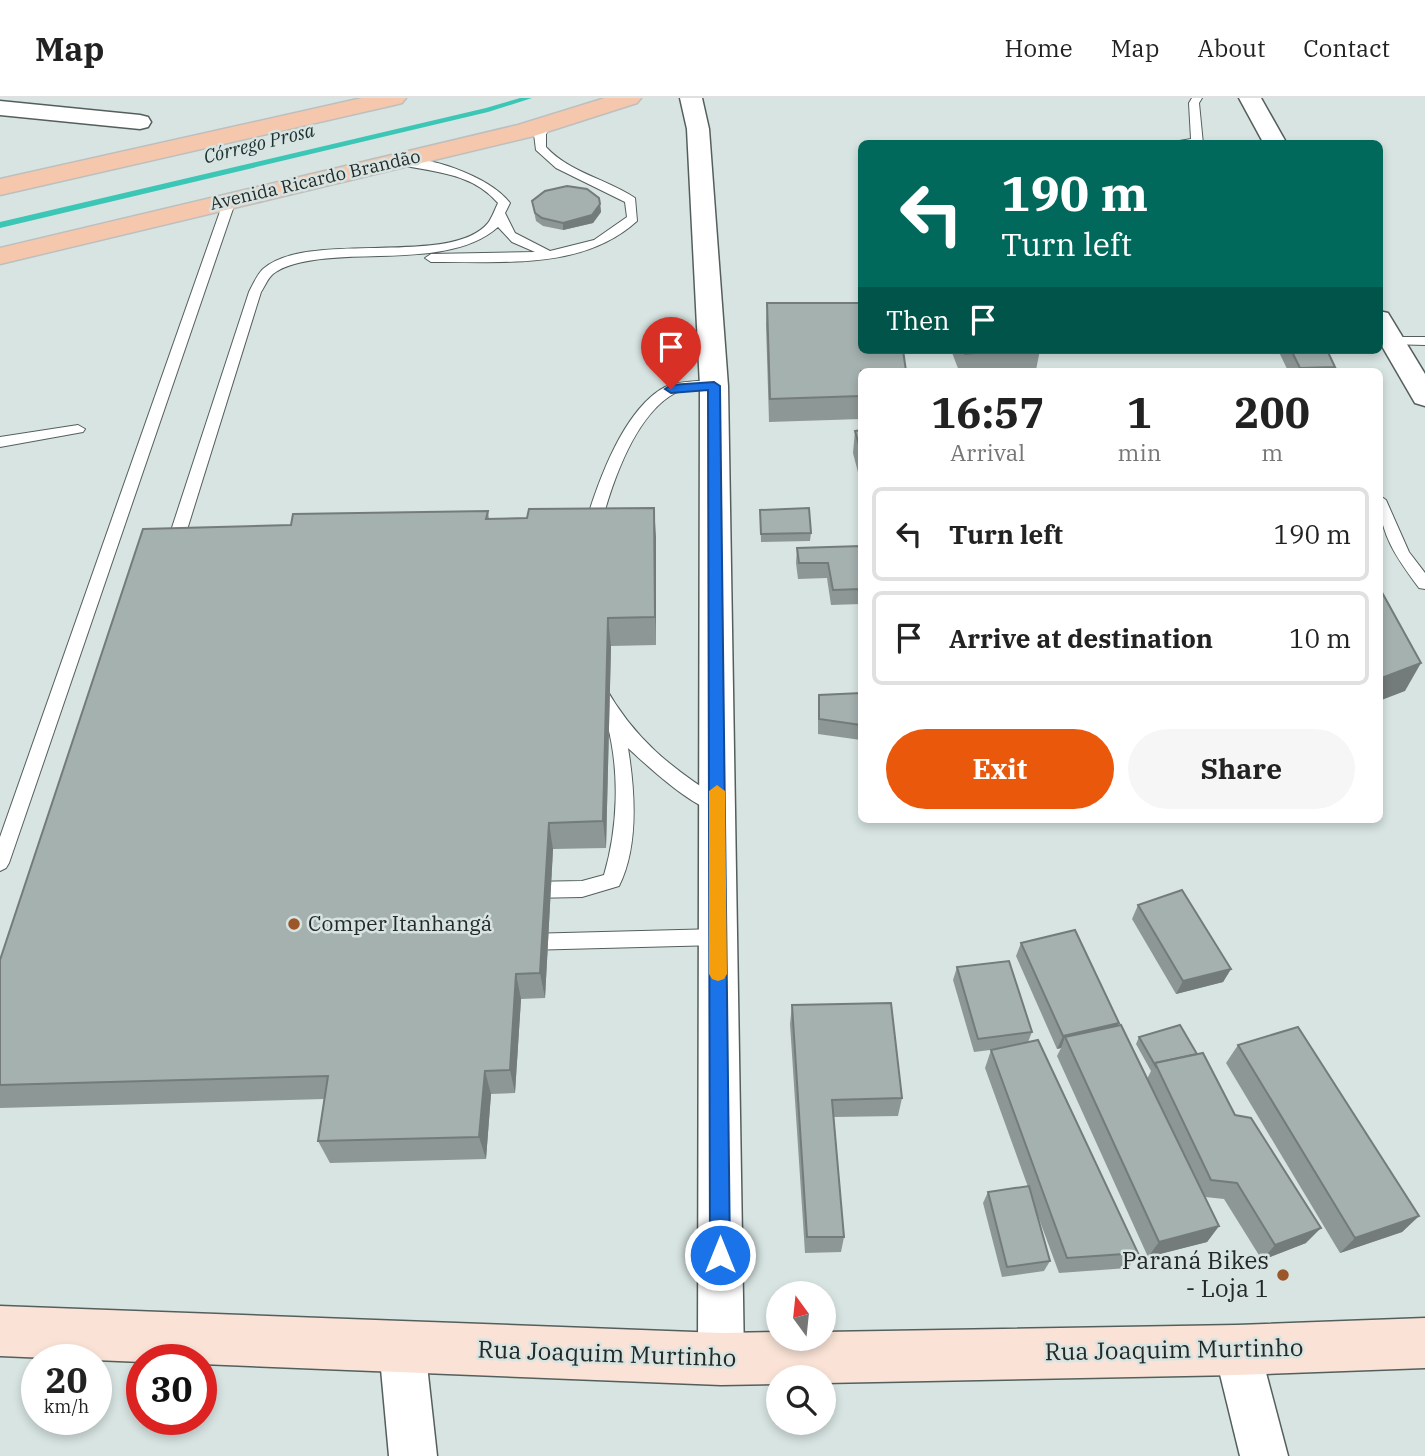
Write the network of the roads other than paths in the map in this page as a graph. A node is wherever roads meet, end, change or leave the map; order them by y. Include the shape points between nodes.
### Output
1 (394, 98) edge
2 (629, 98) edge
3 (691, 98) edge
4 (1197, 98) edge
5 (1250, 98) edge
6 (0, 108) edge
7 (140, 122) dead end
8 (546, 124) junction
9 (1197, 140) edge
10 (1274, 140) edge
11 (394, 161) junction
12 (0, 187) edge
13 (230, 200) junction
14 (502, 216) junction
15 (394, 252) junction
16 (549, 253) junction
17 (0, 256) edge
18 (1386, 330) edge
19 (1425, 341) edge
20 (714, 386) junction
21 (1425, 397) edge
22 (78, 429) dead end
23 (0, 442) edge
24 (1383, 509) edge
25 (587, 551) edge
26 (166, 570) edge
27 (1425, 584) edge
28 (592, 675) edge
29 (614, 715) junction
30 (717, 806) junction
31 (0, 863) edge
32 (513, 903) edge
33 (511, 929) edge
34 (718, 937) junction
35 (0, 1331) edge
36 (1425, 1343) edge
37 (402, 1347) junction
38 (1237, 1350) junction
39 (721, 1359) junction
40 (413, 1456) edge
41 (1264, 1456) edge

1 - 12 main road
2 - 8 main road, Avenida Ricardo Brandão
3 - 20 street via 698,129
4 - 9 lane
5 - 10 street
6 - 7 street
8 - 11 main road, Avenida Ricardo Brandão
8 - 16 lane via 540,148 547,157 618,191 631,201 633,218 616,234 590,247
11 - 13 main road, Avenida Ricardo Brandão
11 - 14 lane via 429,166 487,186 504,203
13 - 17 main road, Avenida Ricardo Brandão
13 - 31 lane
14 - 15 lane via 492,227 450,246
14 - 16 lane via 509,235
15 - 16 lane via 417,258
15 - 26 lane via 304,256 268,272 260,282
18 - 19 lane
18 - 21 street
20 - 25 lane via 671,389 652,404 608,476
20 - 30 street
22 - 23 lane
24 - 27 lane via 1402,554
28 - 29 lane
29 - 30 lane via 671,777
29 - 32 lane via 625,819 612,881 582,889 514,890
30 - 34 street
33 - 34 lane via 510,942
34 - 39 street
35 - 37 main road, Rua Joaquim Murtinho
36 - 38 main road, Rua Joaquim Murtinho
37 - 39 main road, Rua Joaquim Murtinho
37 - 40 street
38 - 39 main road, Rua Joaquim Murtinho
38 - 41 street

